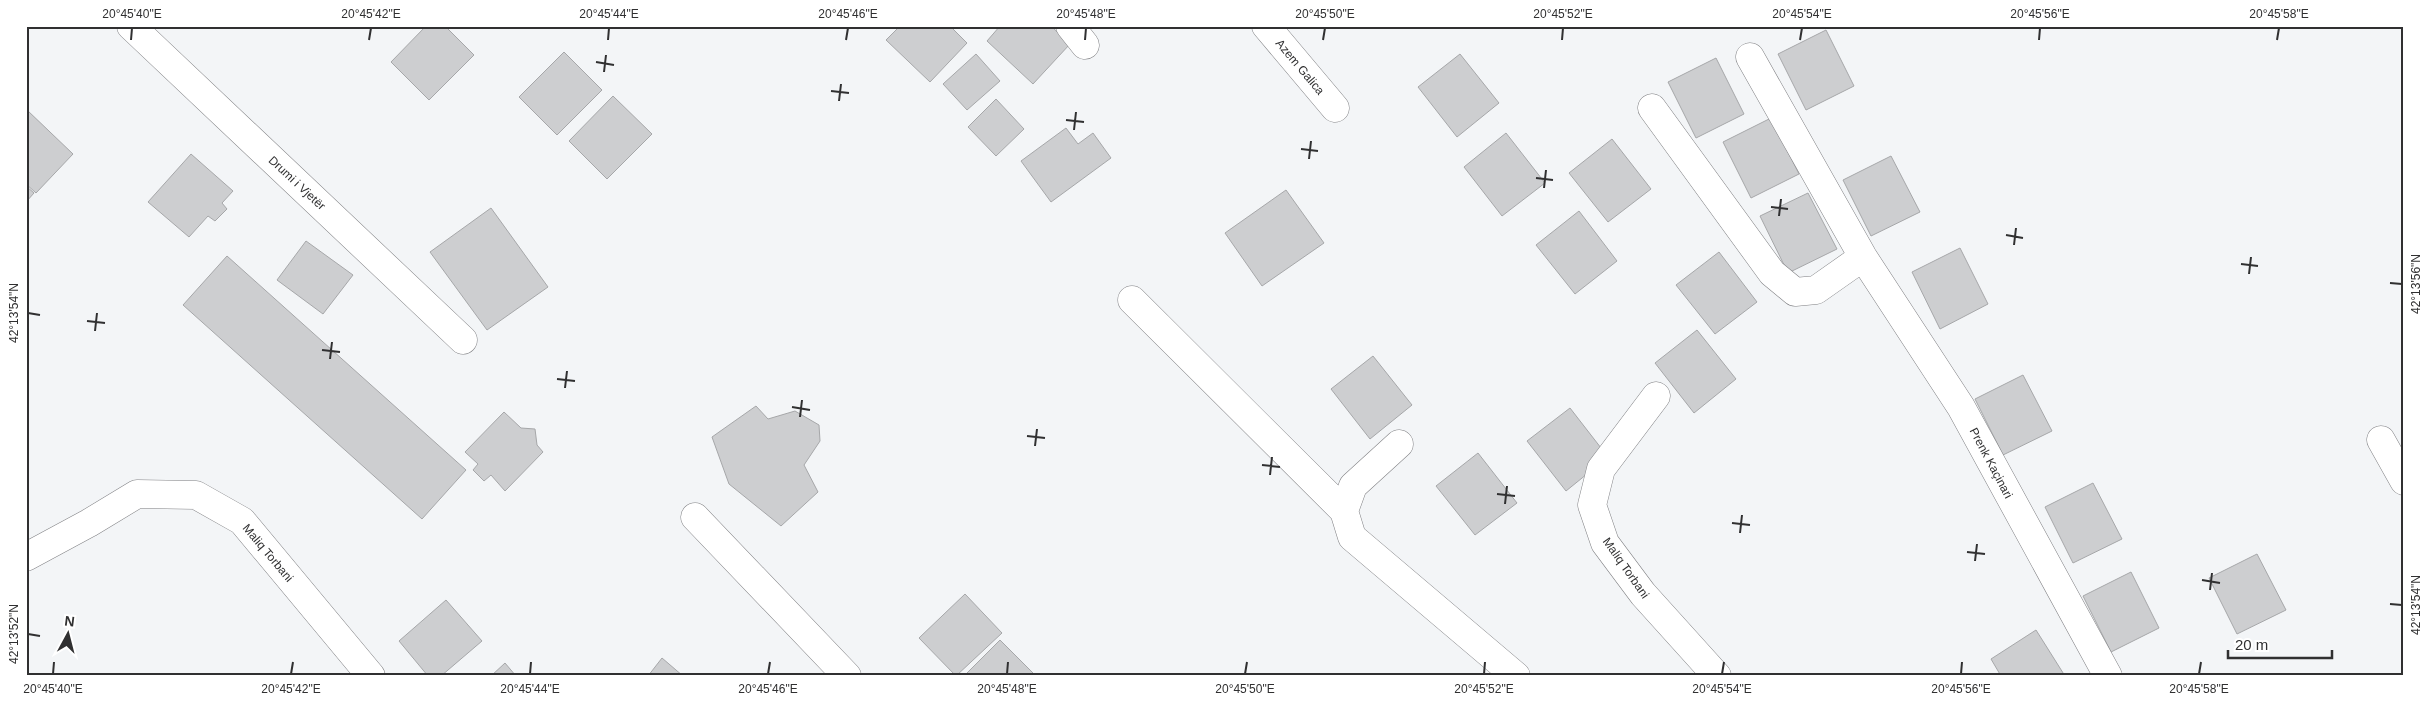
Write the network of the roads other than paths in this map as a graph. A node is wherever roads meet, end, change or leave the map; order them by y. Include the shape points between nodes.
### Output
1 (131, 26) edge
2 (1266, 26) edge
3 (1750, 57) dead end
4 (1335, 108) dead end
5 (1652, 108) dead end
6 (1862, 257) junction
7 (1132, 300) dead end
8 (463, 340) dead end
9 (1656, 396) dead end
10 (2381, 440) dead end
11 (1399, 444) dead end
12 (2404, 481) edge
13 (1344, 511) junction
14 (695, 517) dead end
15 (26, 557) edge
16 (846, 675) edge
17 (371, 676) edge
18 (1516, 676) edge
19 (1717, 676) edge
20 (2108, 676) edge

1 - 8 street, Drumi i Vjetër
2 - 4 street, Azem Galica
3 - 6 street, Prenk Kaçinari
5 - 6 street via 1772,273 1795,292 1816,290
6 - 20 street, Prenk Kaçinari via 1961,407
7 - 13 street
9 - 19 street, Maliq Torbani via 1601,470 1592,505 1611,551 1643,594
10 - 12 street
11 - 13 street via 1353,486
13 - 18 street via 1352,537
14 - 16 street
15 - 17 street, Maliq Torbani via 137,494 196,495 242,521

